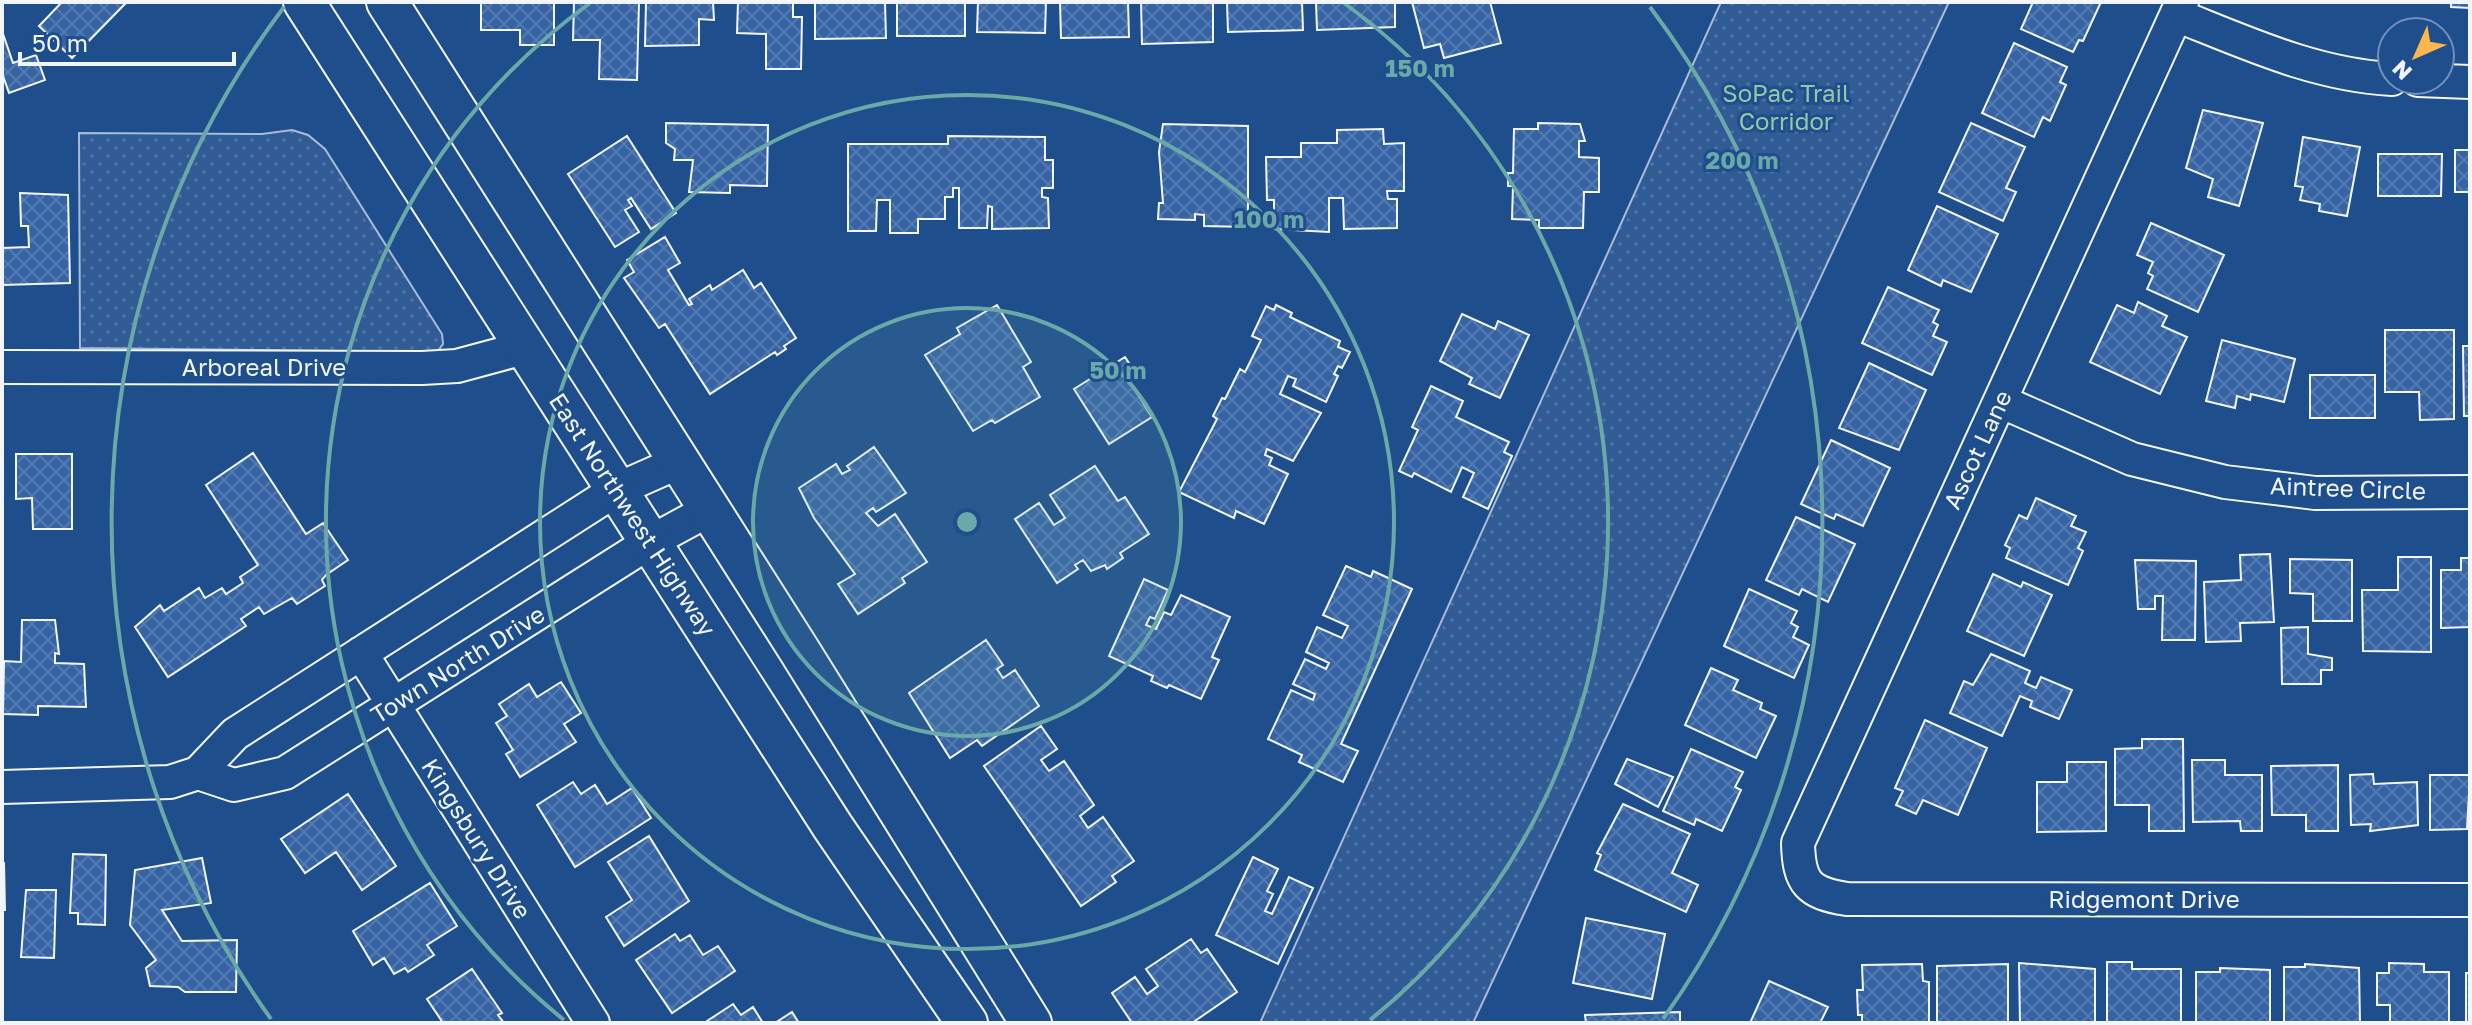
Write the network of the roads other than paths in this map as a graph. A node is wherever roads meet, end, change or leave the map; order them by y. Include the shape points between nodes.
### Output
1 (305, 2) edge
2 (387, 2) edge
3 (2179, 8) edge
4 (2376, 78) edge
5 (524, 348) junction
6 (2, 367) edge
7 (2000, 401) junction
8 (677, 463) junction
9 (616, 490) junction
10 (2470, 492) edge
11 (709, 510) junction
12 (650, 542) junction
13 (361, 653) junction
14 (393, 707) junction
15 (198, 773) junction
16 (2, 787) edge
17 (1819, 895) joint
18 (2470, 900) edge
19 (593, 1023) edge
20 (967, 1023) edge
21 (1031, 1023) edge

1 - 5 main road, East Northwest Highway
2 - 8 main road
3 - 4 street via 2284,58
3 - 7 street, Ascot Lane
5 - 6 street, Arboreal Drive via 433,367
5 - 9 main road, East Northwest Highway
7 - 10 street, Aintree Circle via 2132,459 2225,482 2315,493
7 - 17 street, Ascot Lane via 1798,843 1799,872
8 - 9 street
8 - 11 main road
9 - 12 main road, East Northwest Highway
9 - 13 street
11 - 12 street, Town North Drive
11 - 21 main road
12 - 14 street, Town North Drive
12 - 20 main road, East Northwest Highway via 833,827
13 - 14 street, Kingsbury Drive
13 - 15 street via 235,734
14 - 15 street, Town North Drive via 285,773 234,785
14 - 19 street, Kingsbury Drive
15 - 16 street via 170,782
17 - 18 street, Ridgemont Drive

